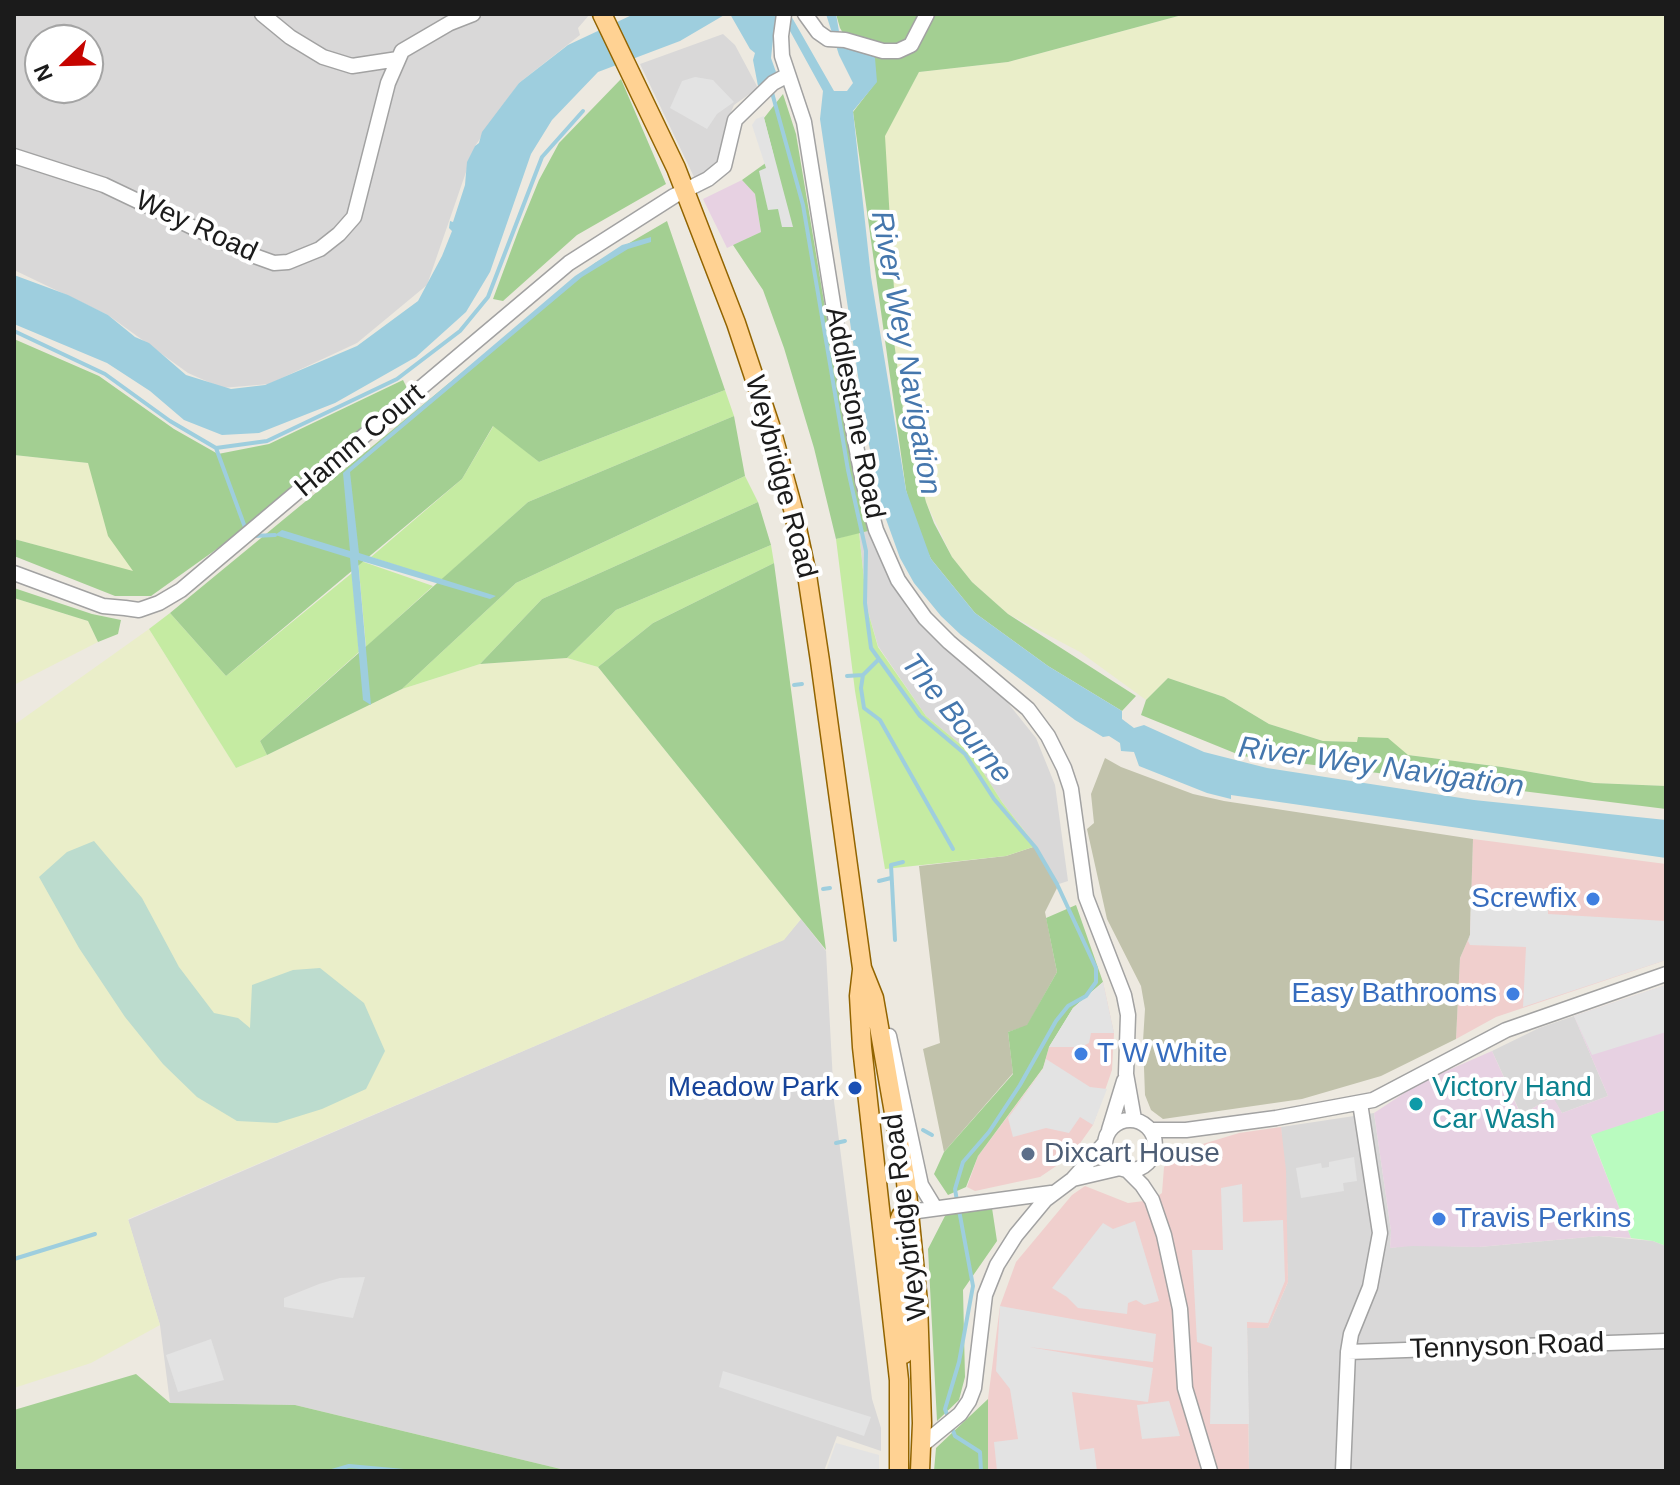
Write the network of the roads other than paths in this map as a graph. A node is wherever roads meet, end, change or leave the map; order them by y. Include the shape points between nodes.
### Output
1 (262, 14) edge
2 (473, 14) edge
3 (784, 14) edge
4 (805, 14) edge
5 (927, 14) edge
6 (604, 18) edge
7 (398, 59) junction
8 (788, 75) junction
9 (14, 156) edge
10 (685, 190) junction
11 (14, 573) edge
12 (862, 968) junction
13 (1666, 974) edge
14 (874, 998) junction
15 (1126, 1074) junction
16 (1360, 1103) junction
17 (1134, 1119) junction
18 (1150, 1130) junction
19 (1186, 1130) junction
20 (1106, 1137) junction
21 (1152, 1156) junction
22 (1124, 1169) junction
23 (1073, 1179) junction
24 (1051, 1192) junction
25 (1152, 1200) junction
26 (935, 1208) junction
27 (910, 1212) junction
28 (1666, 1341) edge
29 (1348, 1352) junction
30 (899, 1380) junction
31 (921, 1446) junction
32 (899, 1471) edge
33 (920, 1471) edge
34 (1210, 1471) edge
35 (1343, 1471) edge

1 - 7 street via 323,57 352,66
2 - 7 street via 402,51
3 - 8 street, Addlestone Road via 782,56
4 - 5 street via 818,32 883,51 911,45
6 - 10 main road, Weybridge Road
7 - 9 street, Wey Road via 354,217 320,249 288,262 249,254 104,185
8 - 10 street, Hamm Court via 732,125 724,166
8 - 15 street, Addlestone Road via 804,122 854,435 876,530 898,580 925,618 1028,709 1064,768 1086,897 1124,995
10 - 11 street, Hamm Court via 569,263 254,531 159,603 139,610 103,606
10 - 12 main road, Weybridge Road via 736,323 793,509 820,661
12 - 14 main road, Weybridge Road
12 - 30 main road, Weybridge Road via 862,1047
13 - 16 street via 1506,1030
14 - 26 street via 884,1014 921,1185
14 - 27 main road, Weybridge Road
15 - 17 street, Addlestone Road
15 - 20 street, Addlestone Road
16 - 19 street
16 - 29 street via 1380,1233 1370,1287
17 - 18 street
17 - 20 street via 1120,1121
18 - 19 street
18 - 21 street
19 - 21 street
20 - 22 street via 1109,1160
20 - 23 street, Addlestone Road
21 - 22 street via 1139,1168
21 - 25 street
22 - 23 street, Addlestone Road
22 - 25 street
23 - 24 street, Addlestone Road
24 - 26 street
24 - 31 street, Addlestone Road via 1016,1235 985,1295 974,1388 960,1414
25 - 34 street via 1177,1284 1185,1388
26 - 27 street
27 - 30 main road via 899,1221 906,1321
27 - 31 main road, Weybridge Road
28 - 29 street, Tennyson Road
29 - 35 street
30 - 32 main road, Weybridge Road
31 - 33 main road, Weybridge Road

